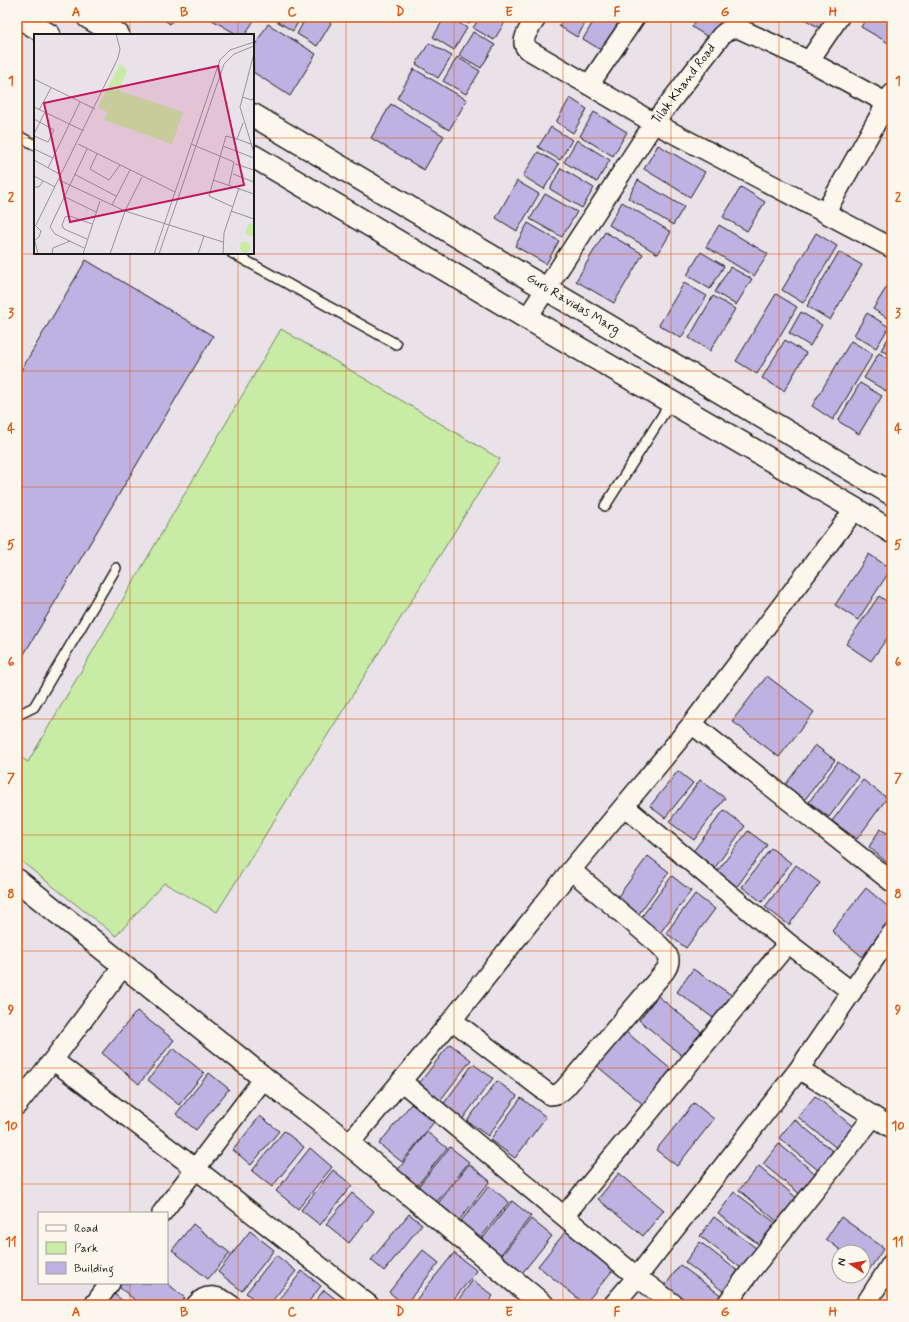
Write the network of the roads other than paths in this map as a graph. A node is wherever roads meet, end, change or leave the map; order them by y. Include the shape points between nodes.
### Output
1 (19, 17) edge
2 (88, 17) edge
3 (537, 17) edge
4 (635, 17) edge
5 (839, 17) edge
6 (743, 23) edge
7 (47, 34) edge
8 (116, 34) edge
9 (809, 61) junction
10 (589, 85) junction
11 (889, 98) edge
12 (254, 116) edge
13 (654, 123) junction
14 (17, 135) edge
15 (34, 144) edge
16 (254, 157) edge
17 (825, 213) junction
18 (892, 248) edge
19 (234, 254) edge
20 (545, 288) junction
21 (527, 318) junction
22 (396, 344) dead end
23 (671, 402) junction
24 (892, 494) edge
25 (605, 506) dead end
26 (855, 509) junction
27 (892, 532) edge
28 (116, 568) dead end
29 (17, 712) edge
30 (692, 724) junction
31 (624, 806) junction
32 (571, 870) junction
33 (17, 880) edge
34 (892, 882) edge
35 (892, 933) edge
36 (788, 943) junction
37 (124, 965) junction
38 (852, 992) junction
39 (452, 1020) junction
40 (53, 1060) junction
41 (799, 1069) junction
42 (264, 1078) junction
43 (401, 1080) junction
44 (17, 1106) edge
45 (873, 1117) junction
46 (892, 1128) edge
47 (349, 1144) junction
48 (196, 1169) junction
49 (163, 1212) edge
50 (564, 1216) junction
51 (892, 1263) edge
52 (637, 1276) junction
53 (109, 1284) edge
54 (94, 1305) edge
55 (196, 1305) edge
56 (231, 1305) edge
57 (369, 1305) edge
58 (543, 1305) edge
59 (613, 1305) edge
60 (675, 1305) edge
61 (726, 1305) edge
62 (866, 1305) edge

1 - 7 main road
2 - 8 main road
3 - 10 street via 526,36 524,46
4 - 10 street
5 - 9 street
6 - 9 street, Tilak Khand Road
6 - 13 street, Tilak Khand Road via 721,36
9 - 11 street, Tilak Khand Road
10 - 13 street
11 - 17 street
12 - 20 main road, Guru Ravidas Marg
13 - 17 street
13 - 20 street, Tilak Khand Road
14 - 15 lane
16 - 21 main road
17 - 18 street
19 - 22 lane
20 - 21 street, Tilak Khand Road
20 - 24 main road, Guru Ravidas Marg
21 - 23 main road
23 - 25 lane
23 - 26 main road
26 - 27 main road
26 - 30 street
28 - 29 lane via 34,707 22,713
30 - 31 street
30 - 34 street
31 - 32 street
31 - 36 street
32 - 39 street
32 - 39 street via 667,953 670,960 665,971 565,1088 555,1095 550,1095
33 - 37 main road
35 - 38 street
36 - 38 street
36 - 50 street
37 - 40 street
37 - 42 main road
38 - 41 street
39 - 43 street
40 - 44 street
40 - 48 street
41 - 45 street
41 - 52 street
42 - 47 main road
42 - 48 street
43 - 47 street
43 - 50 street
45 - 46 street
45 - 61 street
47 - 58 main road
48 - 49 street
48 - 57 street
50 - 52 street
51 - 62 street
52 - 59 street
52 - 60 street
53 - 54 street
55 - 56 street via 202,1298 209,1296 224,1299

